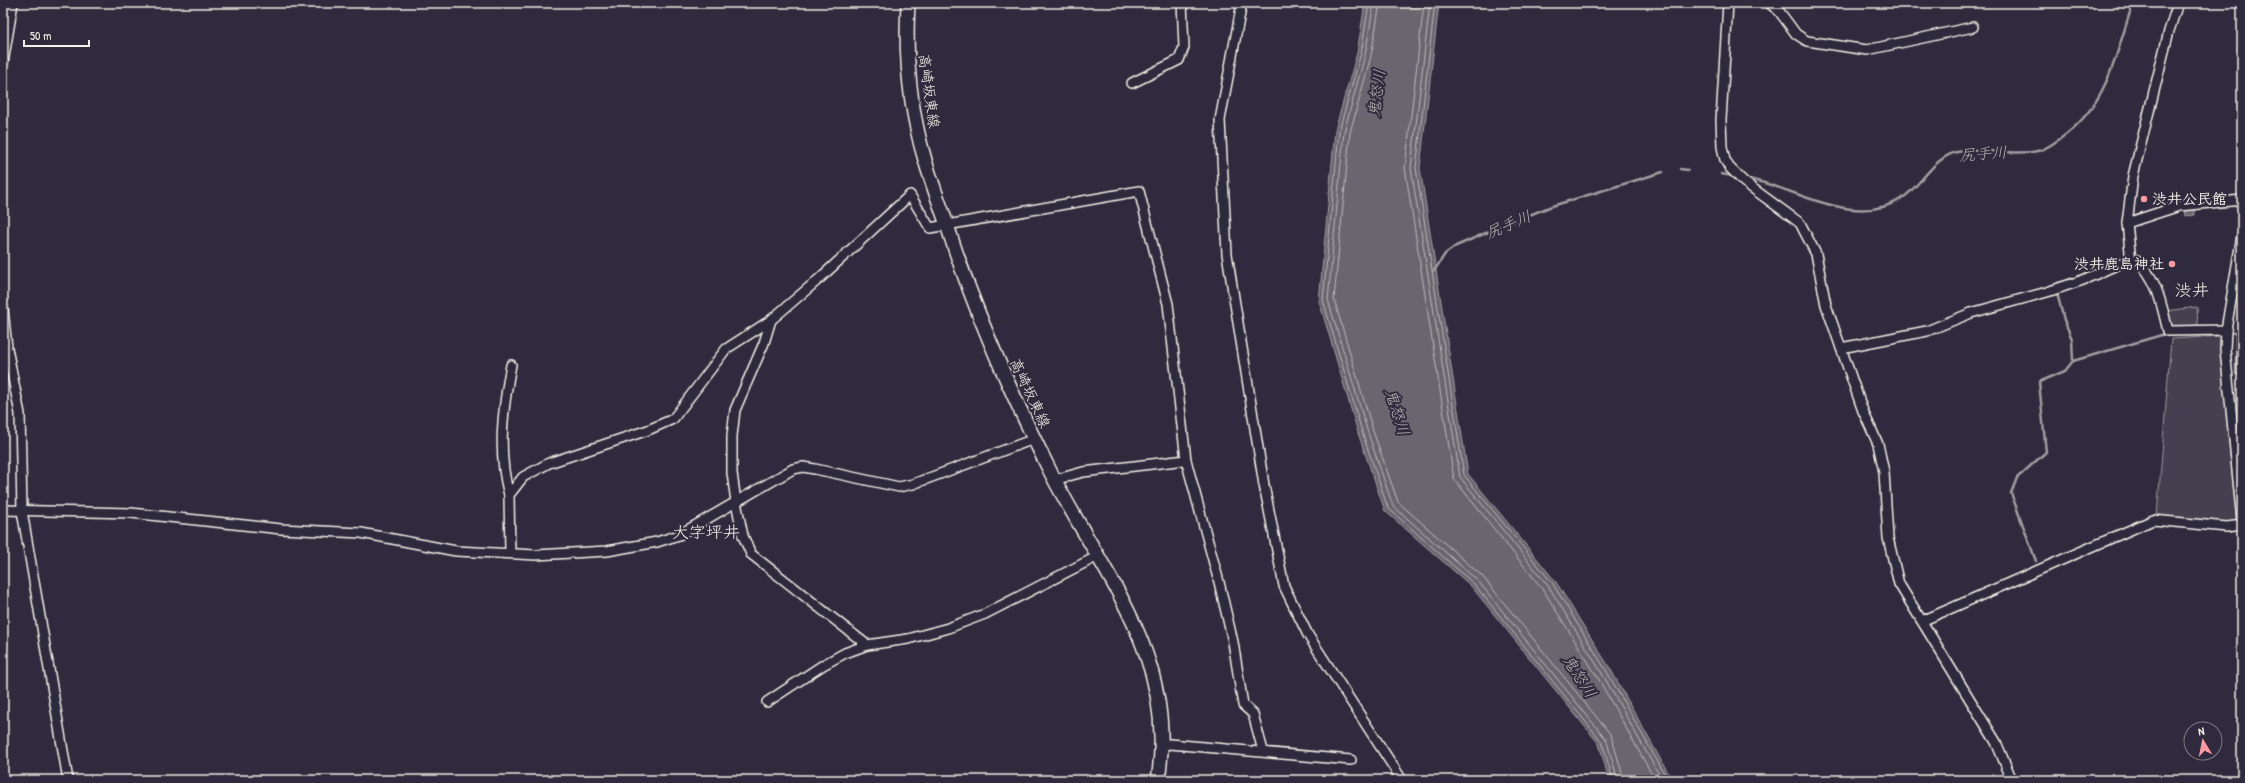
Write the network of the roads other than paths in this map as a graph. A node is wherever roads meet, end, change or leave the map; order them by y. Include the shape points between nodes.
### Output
1 (13, 3) edge
2 (908, 3) edge
3 (1182, 3) edge
4 (1242, 3) edge
5 (1728, 3) edge
6 (1769, 3) edge
7 (2178, 3) edge
8 (6, 14) edge
9 (1973, 27) dead end
10 (3, 63) edge
11 (1132, 84) dead end
12 (2242, 200) edge
13 (2127, 223) junction
14 (947, 226) junction
15 (2242, 235) edge
16 (2131, 261) junction
17 (3, 308) edge
18 (771, 320) junction
19 (2226, 330) junction
20 (1841, 348) junction
21 (511, 365) dead end
22 (1034, 439) junction
23 (1186, 460) junction
24 (1054, 480) junction
25 (509, 495) junction
26 (736, 502) junction
27 (3, 510) edge
28 (22, 511) junction
29 (2242, 521) edge
30 (2242, 525) edge
31 (510, 554) junction
32 (1098, 556) junction
33 (1922, 621) junction
34 (867, 645) junction
35 (768, 702) dead end
36 (1162, 745) junction
37 (1263, 751) junction
38 (1351, 760) dead end
39 (68, 780) edge
40 (1158, 780) edge
41 (1402, 780) edge
42 (2012, 780) edge

1 - 8 street
2 - 14 main road, 高崎坂東線 via 907,45 914,108 924,159
3 - 11 street via 1184,47 1179,60
4 - 41 street via 1220,120 1227,254 1264,485 1284,586 1308,635
5 - 20 street via 1721,140 1725,160 1744,182 1800,223 1816,254 1826,305
6 - 9 street via 1779,11 1796,34 1807,41 1867,50
7 - 13 street via 2137,156
8 - 10 street
12 - 13 street via 2179,206
13 - 16 street
14 - 18 street via 930,228 910,195
14 - 22 main road, 高崎坂東線 via 984,330
14 - 23 street via 1139,191 1168,304
15 - 19 street
16 - 19 street via 2137,260 2149,271 2168,331
16 - 20 street via 2047,292 1971,313 1928,331
17 - 28 street via 7,348 20,414
18 - 25 street via 726,349 673,419 648,430 549,463 523,478
18 - 26 street via 764,343 735,410 732,473
19 - 29 street via 2225,349
20 - 33 street via 1863,411 1878,444 1884,472 1888,538 1899,584
21 - 25 street via 505,395 501,446 504,477
22 - 24 main road, 高崎坂東線
22 - 26 street via 899,487 815,469 793,469
23 - 24 street via 1083,472
23 - 37 street via 1233,642 1243,705 1253,714
24 - 32 main road, 高崎坂東線
25 - 31 street
26 - 31 street via 699,525 657,542 608,551
26 - 34 street via 743,536 751,554
27 - 28 street
28 - 31 street via 131,513 206,523 361,533 456,551
28 - 39 street
30 - 33 street via 2227,527 2153,520
32 - 34 street via 977,617 908,639
32 - 36 main road, 高崎坂東線 via 1137,627 1148,654 1157,691
33 - 42 street via 1996,742
34 - 35 street via 823,665
36 - 37 street
36 - 40 main road, 高崎坂東線
37 - 38 street

